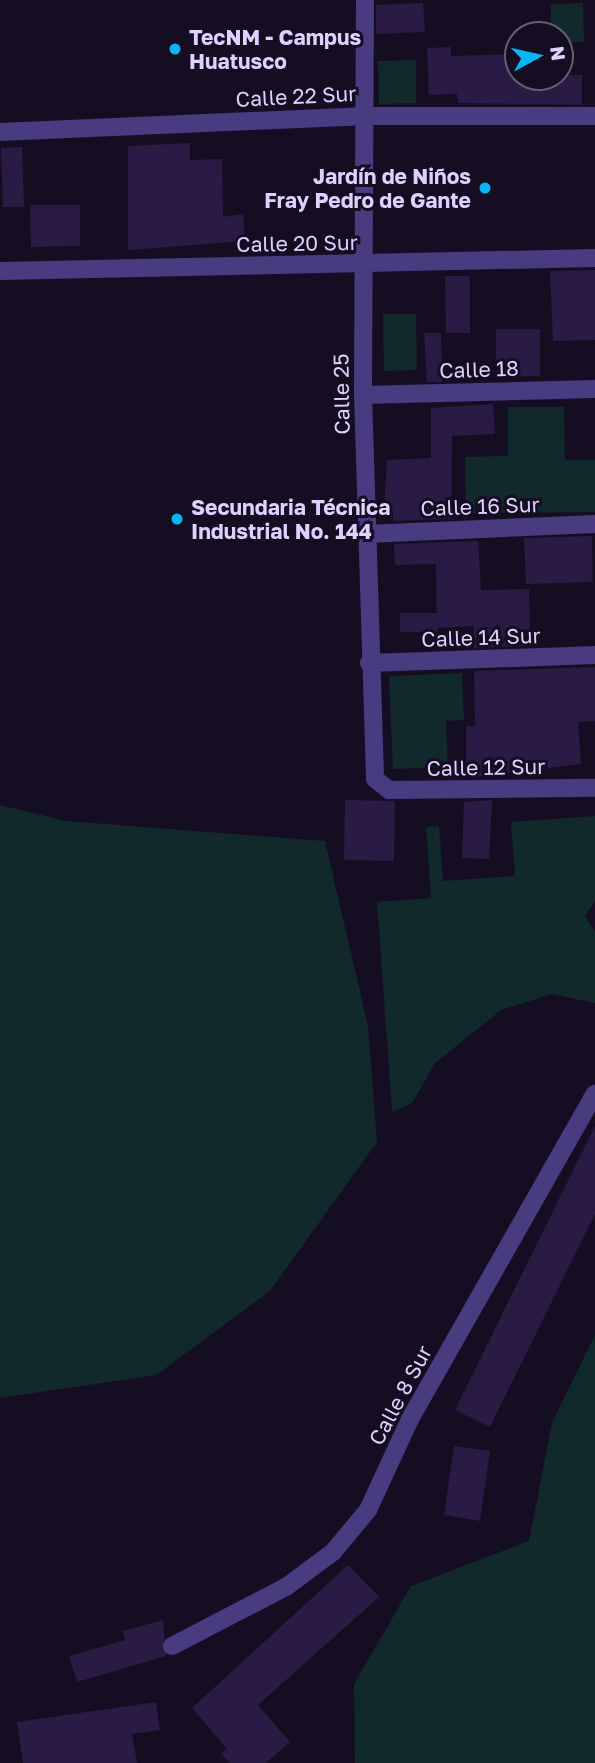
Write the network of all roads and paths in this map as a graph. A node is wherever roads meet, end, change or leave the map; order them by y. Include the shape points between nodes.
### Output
1 (365, 0) edge
2 (368, 116) junction
3 (595, 116) edge
4 (0, 132) edge
5 (595, 258) edge
6 (362, 265) junction
7 (0, 271) edge
8 (595, 389) edge
9 (363, 395) junction
10 (595, 524) edge
11 (366, 534) junction
12 (595, 655) edge
13 (369, 663) junction
14 (379, 787) joint
15 (595, 788) edge
16 (595, 1094) edge
17 (172, 1646) dead end

1 - 2 street, Calle 25
2 - 3 street, Calle 22 Sur
2 - 4 street, Calle 22 Sur
2 - 6 street, Calle 25
5 - 6 street, Calle 20 Sur
6 - 7 street, Calle 20 Sur
6 - 9 street, Calle 25
8 - 9 street, Calle 18
9 - 11 street, Calle 25
10 - 11 street, Calle 16 Sur
11 - 13 street, Calle 25
12 - 13 street, Calle 14 Sur
13 - 14 street, Calle 25
14 - 15 street, Calle 12 Sur
16 - 17 street, Calle 8 Sur via 410,1419 368,1510 332,1552 286,1587

